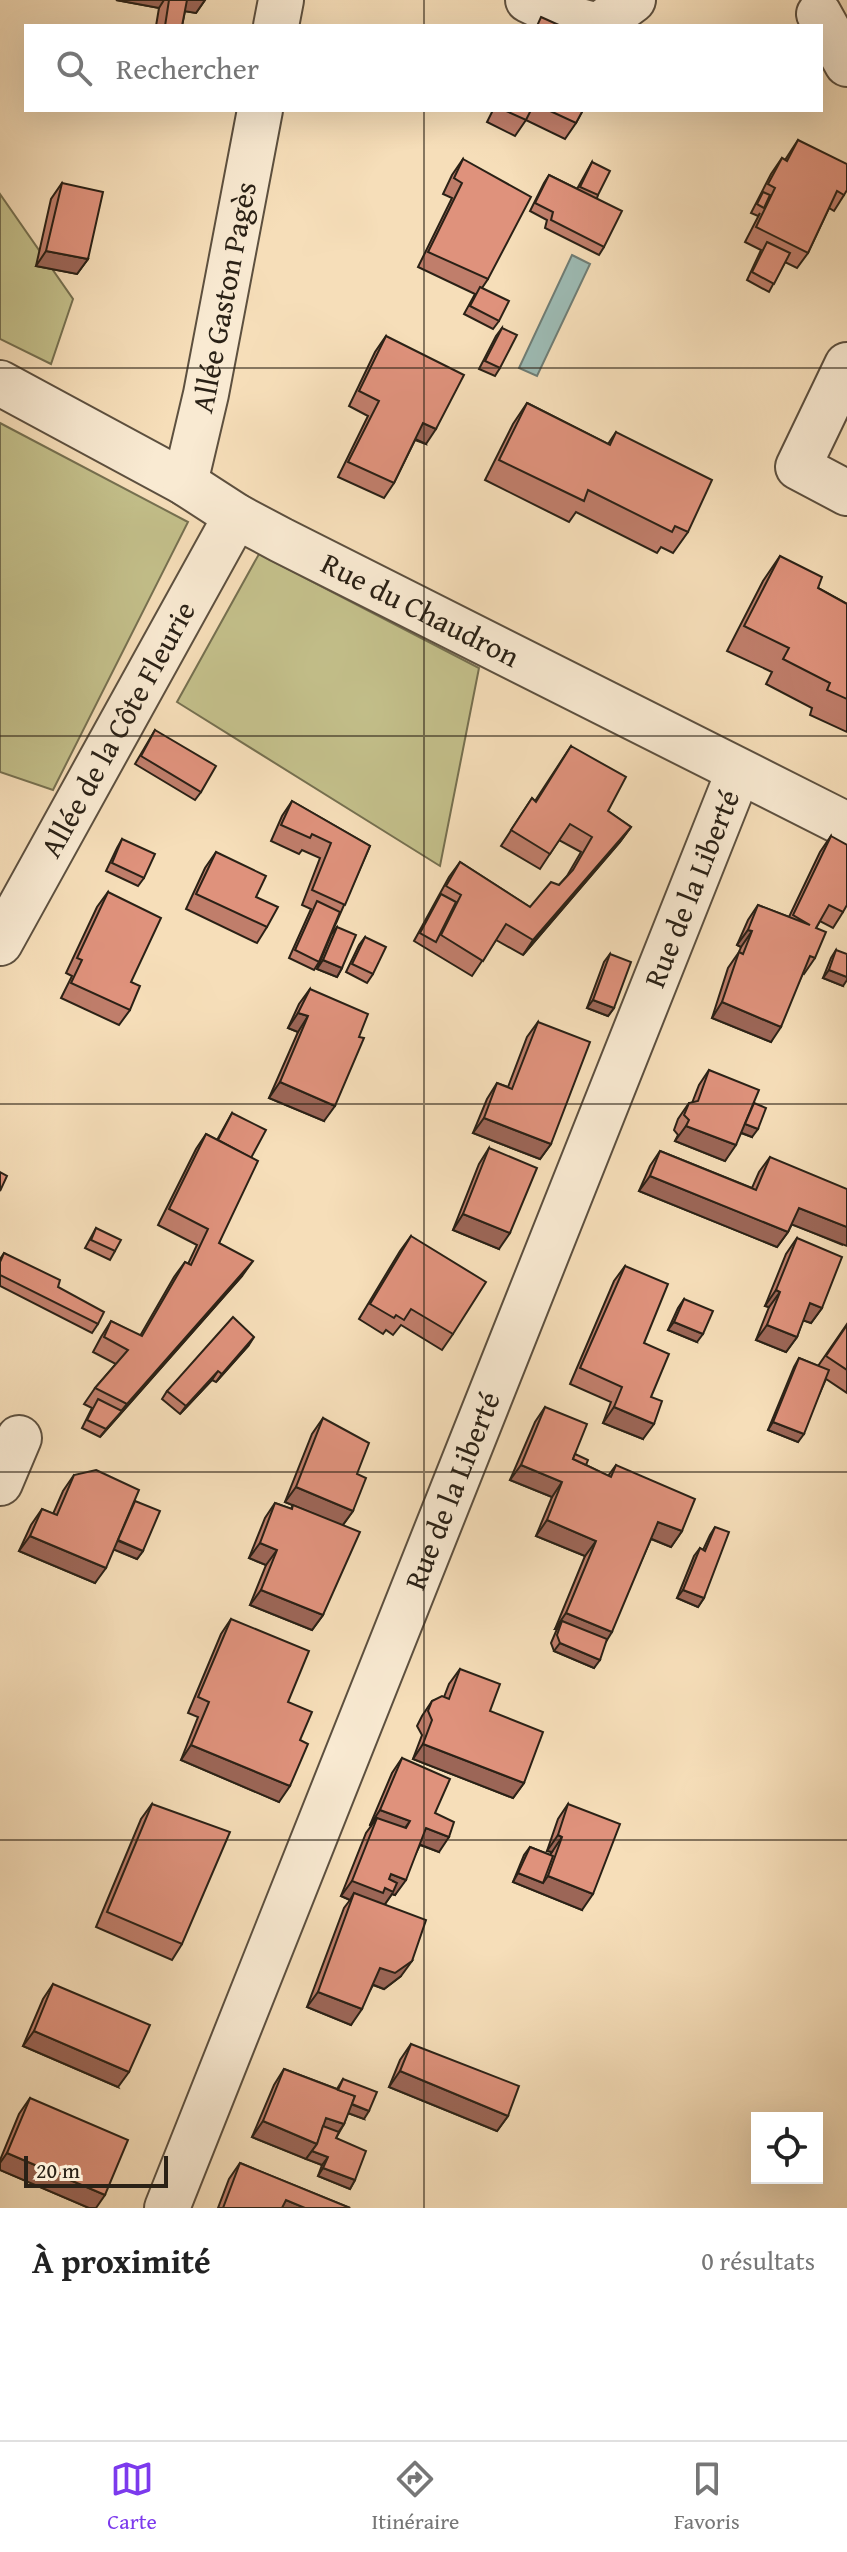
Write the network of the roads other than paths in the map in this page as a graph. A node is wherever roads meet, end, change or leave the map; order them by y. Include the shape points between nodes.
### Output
1 (281, 0) edge
2 (528, 0) edge
3 (633, 0) edge
4 (820, 13) edge
5 (276, 24) edge
6 (591, 24) edge
7 (601, 24) edge
8 (847, 64) edge
9 (260, 112) edge
10 (847, 365) edge
11 (0, 383) edge
12 (185, 483) junction
13 (847, 493) edge
14 (236, 516) junction
15 (738, 773) junction
16 (847, 825) edge
17 (0, 943) edge
18 (19, 1438) dead end
19 (0, 1483) edge
20 (167, 2208) edge

1 - 5 street
2 - 6 street
3 - 7 street
4 - 8 street
9 - 12 street, Allée Gaston Pagès
10 - 13 street via 798,467
11 - 12 street, Rue du Chaudron
12 - 14 street, Rue du Chaudron
14 - 15 street, Rue du Chaudron
14 - 17 street, Allée de la Côte Fleurie
15 - 16 street, Rue du Chaudron
15 - 20 street, Rue de la Liberté
18 - 19 street

